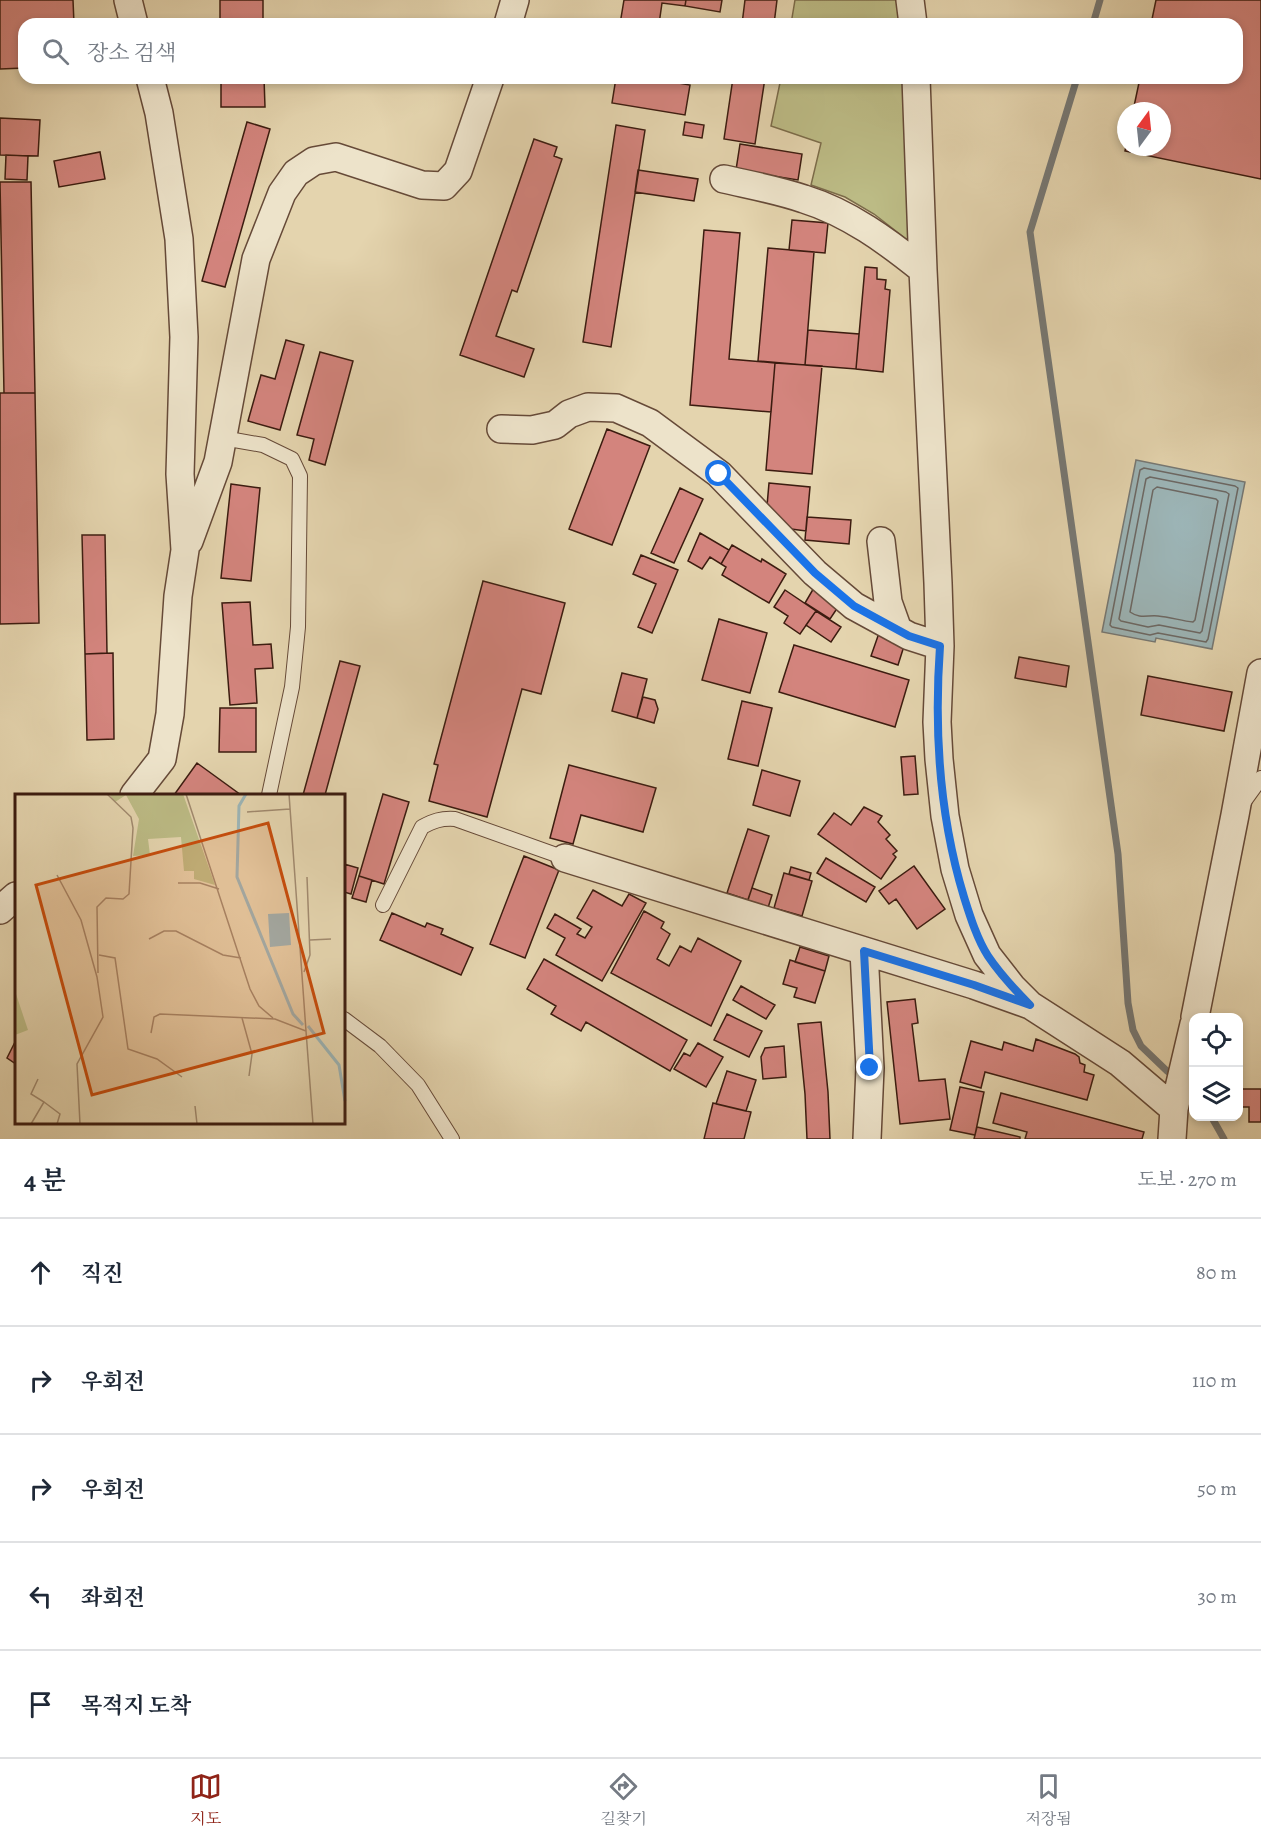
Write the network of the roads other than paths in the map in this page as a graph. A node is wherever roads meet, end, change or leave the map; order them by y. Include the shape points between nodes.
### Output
1 (128, 0) edge
2 (515, 0) edge
3 (910, 0) edge
4 (132, 18) edge
5 (510, 18) edge
6 (912, 18) edge
7 (152, 84) edge
8 (488, 84) edge
9 (916, 84) edge
10 (724, 179) dead end
11 (922, 270) junction
12 (501, 429) dead end
13 (223, 438) junction
14 (881, 541) dead end
15 (185, 550) junction
16 (898, 630) junction
17 (940, 646) junction
18 (1261, 673) edge
19 (1261, 778) edge
20 (135, 794) edge
21 (269, 794) edge
22 (1235, 815) junction
23 (565, 858) joint
24 (15, 897) edge
25 (382, 905) dead end
26 (0, 910) edge
27 (864, 951) junction
28 (1030, 1005) junction
29 (1196, 1013) edge
30 (345, 1020) edge
31 (1189, 1044) edge
32 (1178, 1089) junction
33 (452, 1139) edge
34 (867, 1139) edge
35 (1172, 1139) edge

1 - 4 street
2 - 5 street
3 - 6 street
7 - 15 street via 179,239 184,337 180,474
8 - 13 street via 458,171 444,186 422,185 336,157 314,161 296,173 282,194 256,259
9 - 11 street
10 - 11 street via 834,210 884,238
11 - 17 street
12 - 16 street via 532,430 555,425 588,407 616,408 650,423 719,474 815,573 854,606
13 - 15 street
13 - 21 lane via 263,445 292,459 300,476 298,627 292,687
14 - 16 street via 888,602
15 - 20 street via 170,714 162,759
16 - 17 street
17 - 28 street via 939,759 955,869 987,955
18 - 22 street
19 - 22 lane
22 - 29 street
23 - 25 lane via 454,819 433,820 422,827
23 - 27 street
24 - 26 street
27 - 28 street
27 - 34 street via 870,1068
28 - 32 street via 1120,1063
30 - 33 lane via 380,1046 418,1085
31 - 32 street
32 - 35 street

